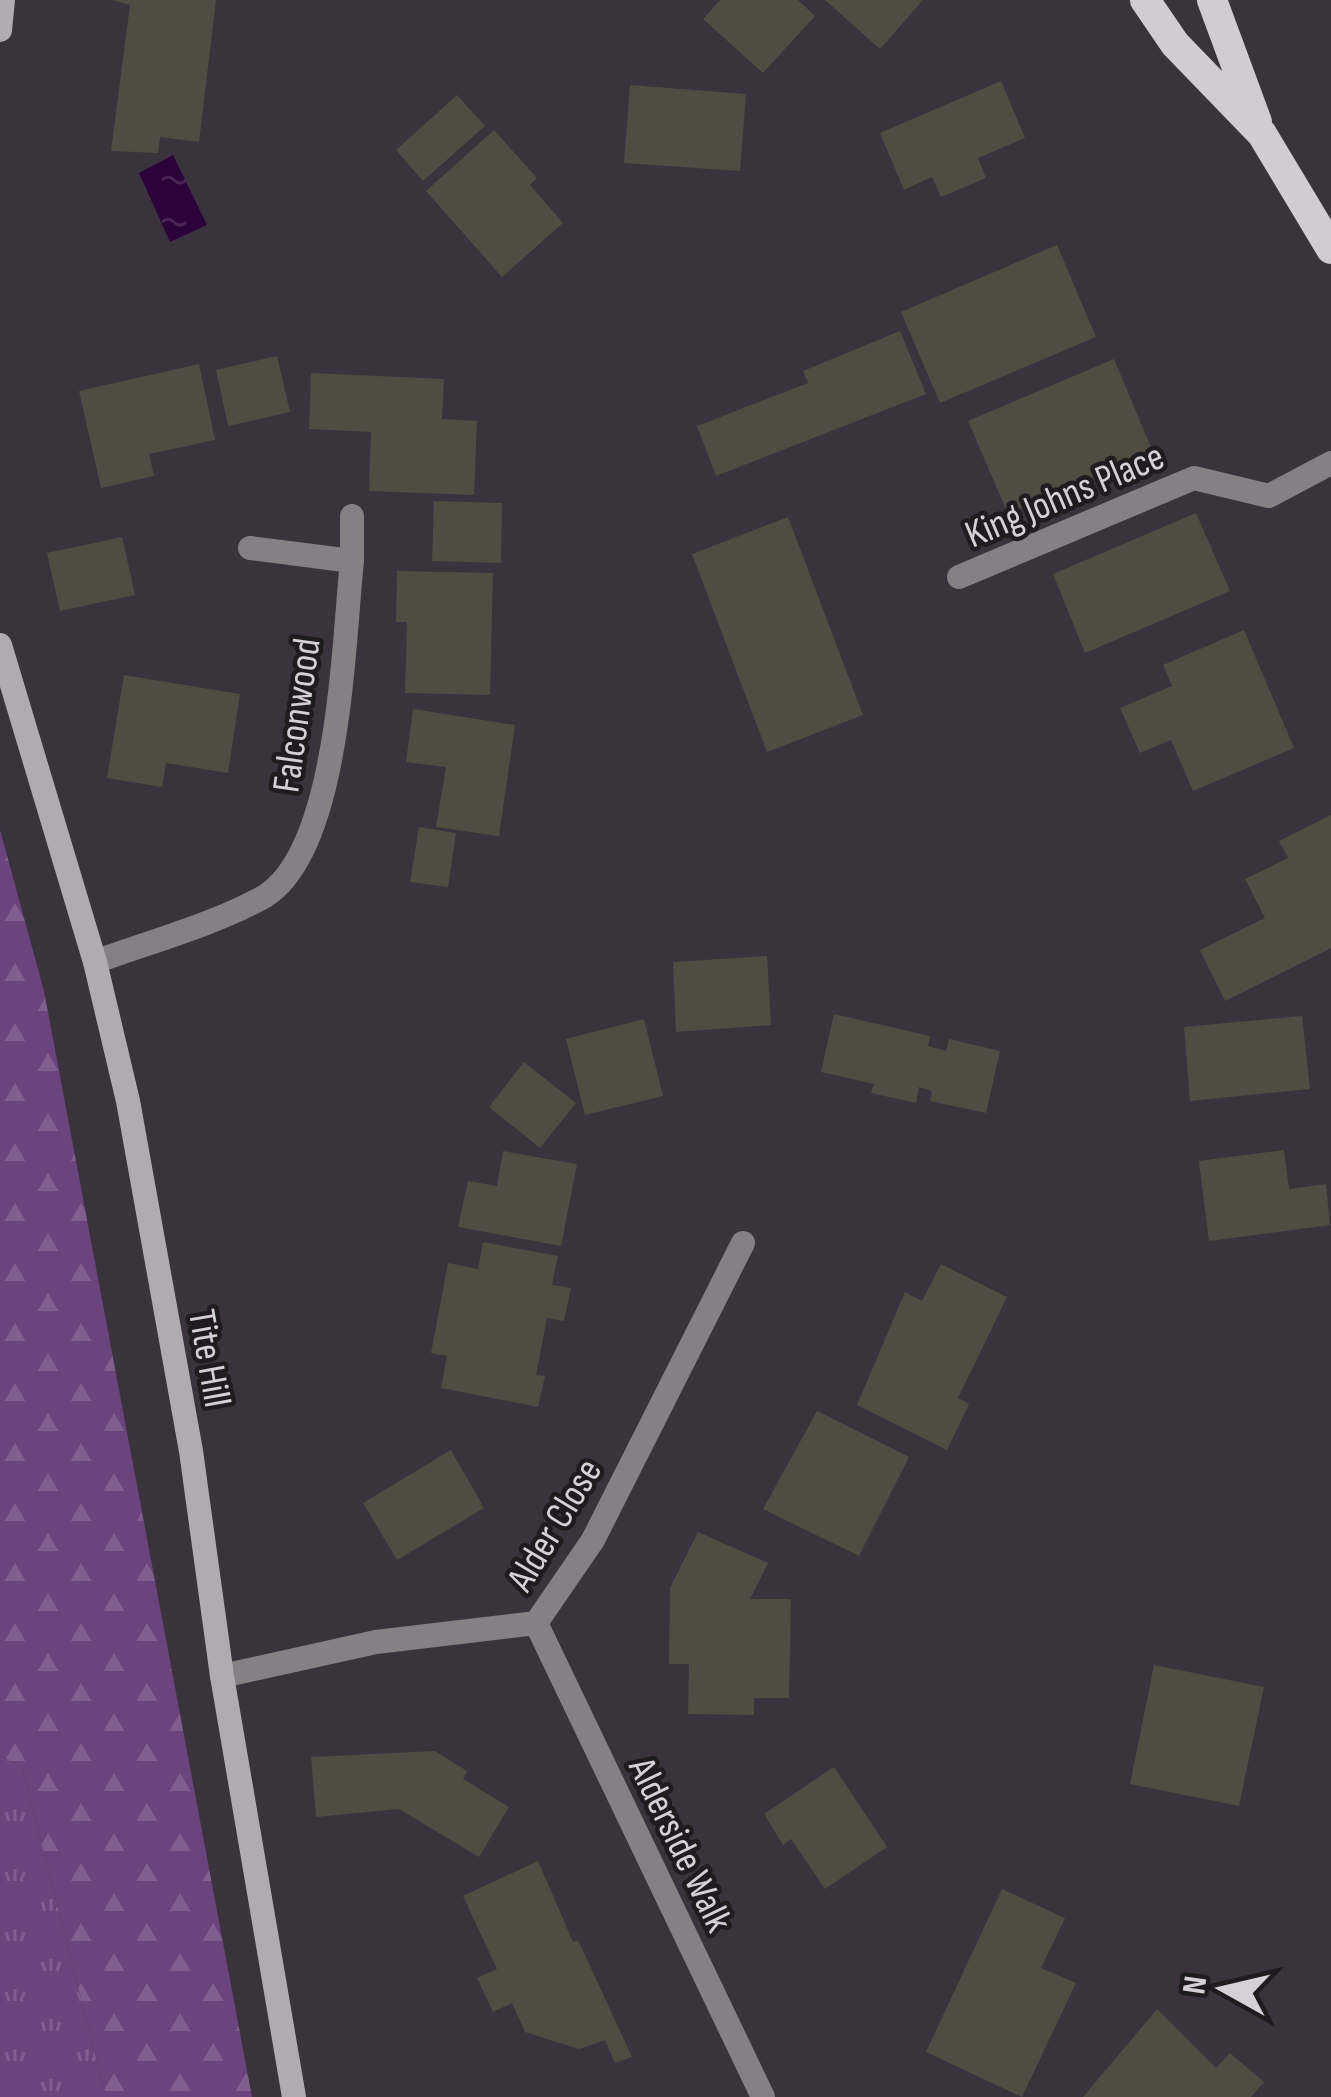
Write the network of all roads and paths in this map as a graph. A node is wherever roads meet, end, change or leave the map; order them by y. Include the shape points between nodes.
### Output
1 (3, 0) edge
2 (1145, 0) edge
3 (1212, 0) edge
4 (0, 30) edge
5 (1262, 134) junction
6 (1331, 249) edge
7 (1331, 463) edge
8 (352, 515) dead end
9 (250, 548) dead end
10 (352, 560) junction
11 (959, 578) dead end
12 (0, 645) edge
13 (95, 962) junction
14 (743, 1243) dead end
15 (536, 1623) junction
16 (222, 1676) junction
17 (294, 2097) edge
18 (763, 2097) edge

1 - 4 street
2 - 5 main road via 1175,44
3 - 5 main road
5 - 6 main road
7 - 11 street, King Johns Place via 1269,496 1194,478
8 - 10 street, Falconwood
9 - 10 street
10 - 13 street, Falconwood via 328,773 312,838 265,898
12 - 13 street, Tite Hill
13 - 16 street, Tite Hill via 191,1451
14 - 15 street, Alder Close via 592,1540
15 - 16 street, Alder Close via 376,1642
15 - 18 street, Alderside Walk
16 - 17 street, Tite Hill

